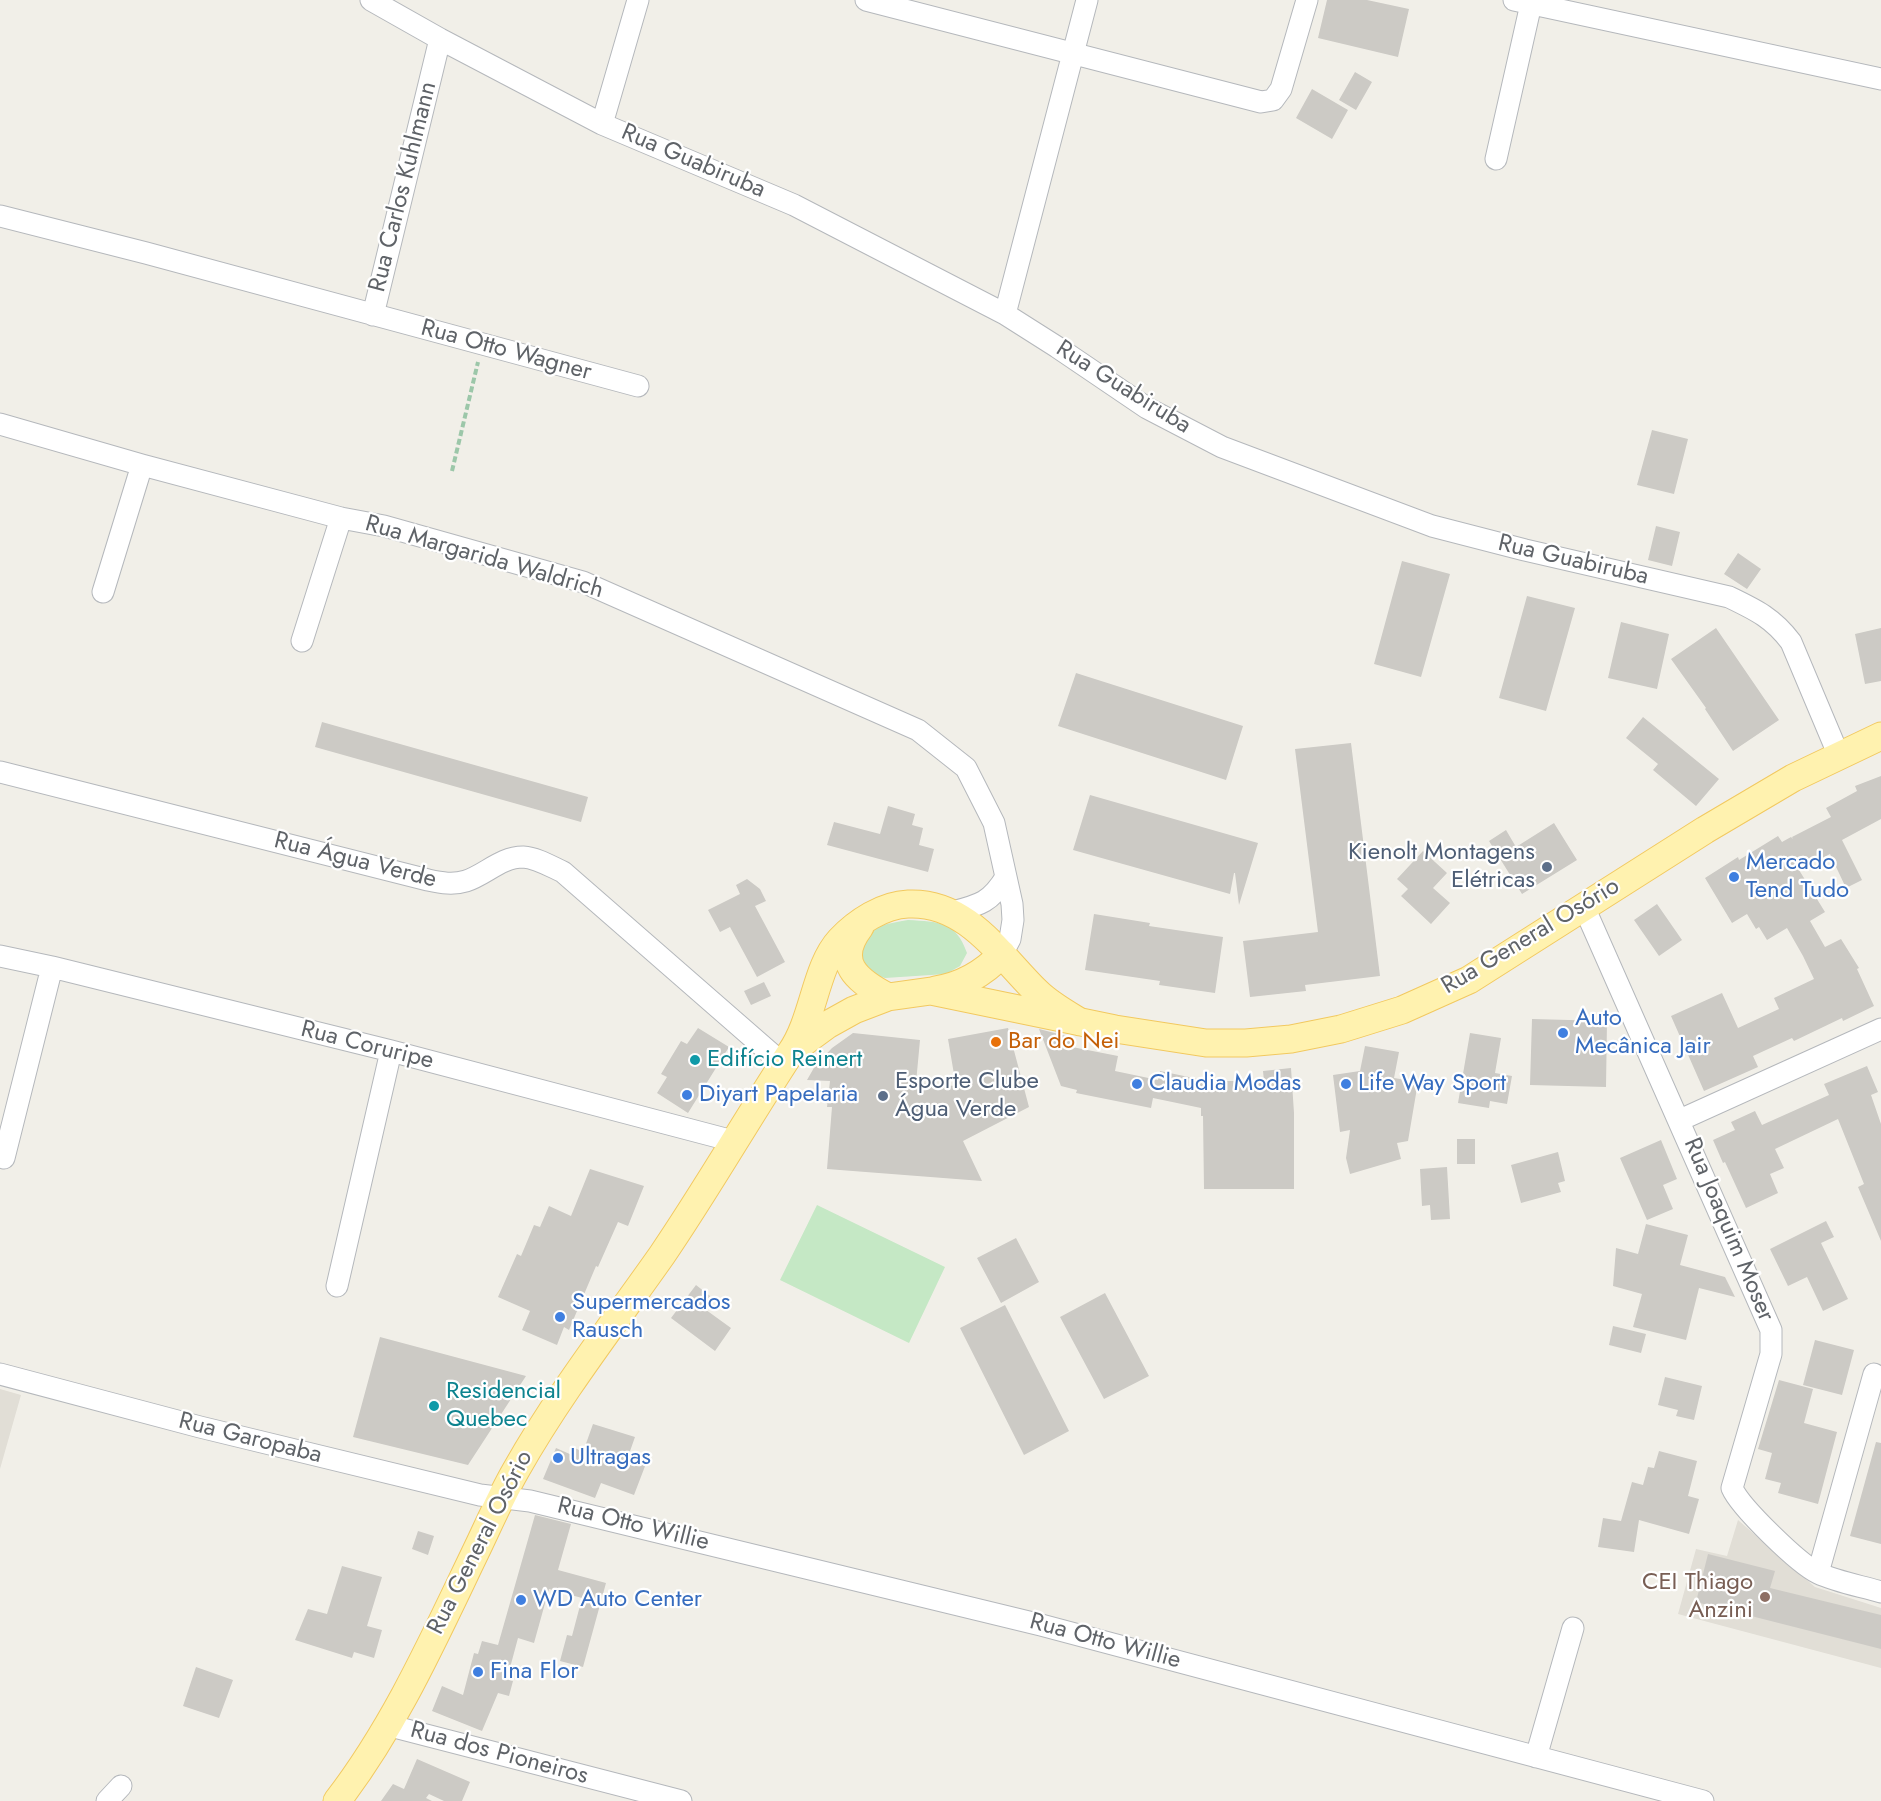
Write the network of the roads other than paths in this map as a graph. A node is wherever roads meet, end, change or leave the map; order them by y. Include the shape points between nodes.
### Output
1 (371, 0) edge
2 (638, 0) edge
3 (866, 0) edge
4 (1087, 0) edge
5 (1307, 0) edge
6 (1523, 2) edge
7 (440, 39) junction
8 (1073, 54) junction
9 (1881, 79) edge
10 (602, 124) junction
11 (1496, 159) dead end
12 (0, 216) edge
13 (373, 315) junction
14 (1005, 315) junction
15 (638, 387) dead end
16 (0, 424) edge
17 (142, 465) junction
18 (341, 518) junction
19 (103, 592) dead end
20 (302, 641) dead end
21 (1881, 736) edge
22 (1839, 756) junction
23 (0, 772) edge
24 (1006, 877) junction
25 (1584, 908) junction
26 (953, 912) junction
27 (867, 919) junction
28 (980, 932) junction
29 (1002, 954) junction
30 (0, 956) edge
31 (52, 967) junction
32 (981, 972) junction
33 (931, 991) junction
34 (888, 997) junction
35 (1080, 1022) junction
36 (1879, 1036) edge
37 (391, 1051) junction
38 (788, 1057) junction
39 (1680, 1120) junction
40 (733, 1141) junction
41 (4, 1158) dead end
42 (337, 1286) dead end
43 (0, 1374) edge
44 (1874, 1374) dead end
45 (503, 1496) junction
46 (1818, 1573) junction
47 (1881, 1592) edge
48 (1574, 1628) dead end
49 (387, 1725) junction
50 (1536, 1757) junction
51 (338, 1801) edge
52 (681, 1801) edge
53 (1703, 1801) edge

1 - 7 street, Rua Guabiruba
2 - 10 street
3 - 8 street
4 - 8 street
5 - 8 street via 1281,89 1273,100 1261,102
6 - 9 street
6 - 11 street
7 - 10 street, Rua Guabiruba
7 - 13 street, Rua Carlos Kuhlmann
8 - 14 street
10 - 14 street, Rua Guabiruba via 794,205
12 - 13 street, Rua Carlos Kuhlmann
13 - 15 street, Rua Otto Wagner
14 - 22 street, Rua Guabiruba via 1147,408 1221,447 1432,526 1730,597 1760,611 1791,642
16 - 17 street, Rua Margarida Waldrich
17 - 18 street, Rua Margarida Waldrich
17 - 19 street
18 - 20 street
18 - 24 street, Rua Margarida Waldrich via 384,526 583,582 918,730 966,768 994,823
21 - 22 main road, Rua General Osório
22 - 25 main road, Rua General Osório via 1792,778
23 - 38 street, Rua Água Verde via 450,884 504,861 522,857 540,861 563,872
24 - 26 street via 982,904
24 - 29 street, Rua Margarida Waldrich via 1013,920
25 - 35 main road, Rua General Osório via 1469,980 1402,1010 1341,1029 1246,1044
25 - 39 street, Rua Joaquim Moser
26 - 27 main road, Rua General Osório via 908,904
26 - 28 main road, Rua General Osório
27 - 34 main road via 855,933 849,959 854,974
27 - 38 main road, Rua General Osório via 830,953 812,1008
28 - 29 main road, Rua General Osório
28 - 32 main road via 984,953
29 - 32 main road
29 - 35 main road, Rua General Osório via 1039,994
30 - 31 street, Rua Coruripe
31 - 37 street, Rua Coruripe
31 - 41 street
32 - 33 main road via 961,984
33 - 34 main road, Rua General Osório
33 - 35 main road, Rua General Osório
34 - 38 main road, Rua General Osório via 826,1025
36 - 39 street
37 - 40 street, Rua Coruripe
37 - 42 street
38 - 40 main road, Rua General Osório
39 - 46 street, Rua Joaquim Moser via 1772,1330 1771,1354 1732,1488 1746,1509 1801,1562
40 - 45 main road, Rua General Osório via 663,1253 555,1405
43 - 45 street, Rua Garopaba via 480,1495
44 - 46 street
45 - 49 main road, Rua General Osório
45 - 50 street, Rua Otto Willie via 1041,1625
46 - 47 street, Rua Joaquim Moser
48 - 50 street
49 - 51 main road, Rua General Osório
49 - 52 street, Rua dos Pioneiros
50 - 53 street, Rua Otto Willie

